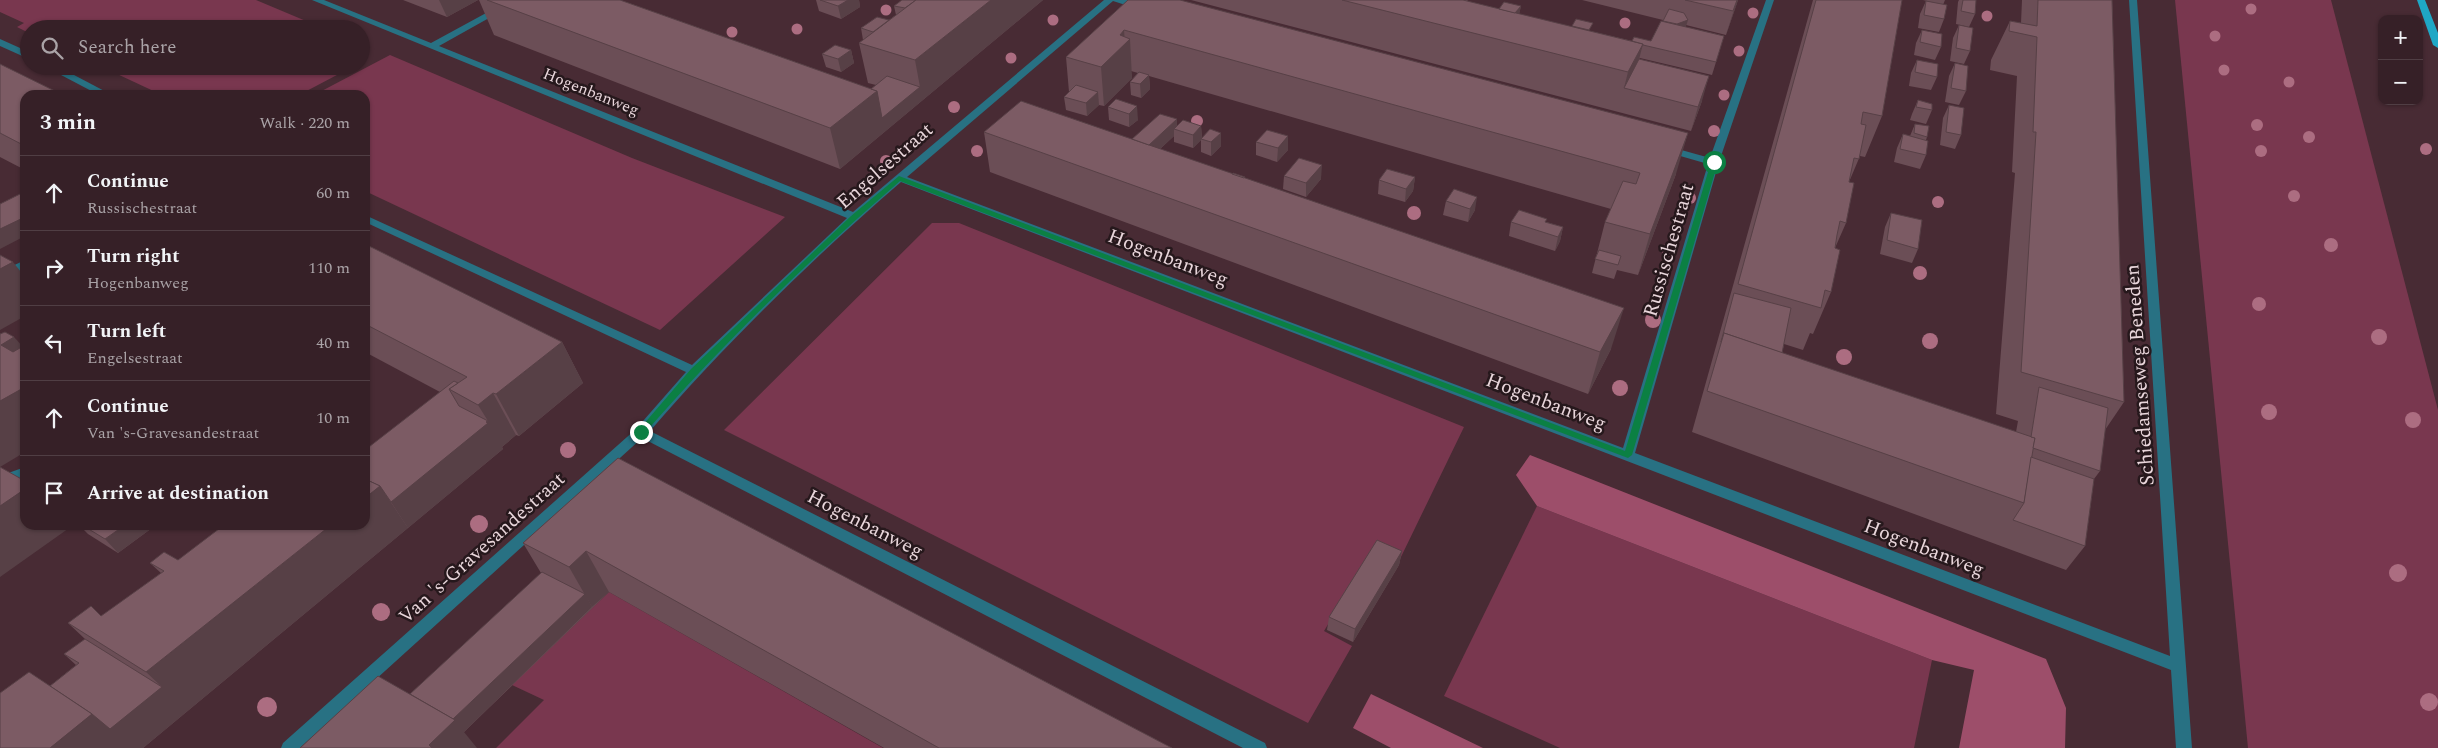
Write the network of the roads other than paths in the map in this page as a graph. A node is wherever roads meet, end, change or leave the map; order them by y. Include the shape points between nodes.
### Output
1 (316, 0) edge
2 (517, 0) edge
3 (1109, 0) edge
4 (1117, 0) edge
5 (1770, 0) edge
6 (2133, 0) edge
7 (2421, 0) edge
8 (1156, 10) edge
9 (366, 20) edge
10 (370, 21) edge
11 (0, 42) edge
12 (2438, 45) edge
13 (432, 46) junction
14 (20, 52) edge
15 (67, 75) edge
16 (97, 90) edge
17 (1657, 146) edge
18 (1714, 162) junction
19 (899, 178) junction
20 (854, 217) junction
21 (370, 220) edge
22 (20, 267) edge
23 (0, 277) edge
24 (694, 371) junction
25 (641, 432) junction
26 (1628, 455) junction
27 (20, 474) edge
28 (0, 480) edge
29 (2178, 666) junction
30 (289, 748) edge
31 (1259, 748) edge
32 (2184, 748) edge

1 - 9 street, Hogenbanweg
2 - 13 street
3 - 19 street, Engelsestraat
4 - 8 street
5 - 18 street, Russischestraat
6 - 29 street, Schiedamseweg Beneden
7 - 12 main road
10 - 13 street, Hogenbanweg
11 - 14 street
13 - 20 street, Hogenbanweg
15 - 16 street
17 - 18 street
18 - 26 street, Russischestraat
19 - 20 street, Engelsestraat
19 - 26 street, Hogenbanweg
20 - 24 street, Engelsestraat
21 - 24 street
22 - 23 street
24 - 25 street, Van 's-Gravesandestraat
25 - 30 street, Van 's-Gravesandestraat
25 - 31 street, Hogenbanweg
26 - 29 street, Hogenbanweg
27 - 28 street
29 - 32 street, Schiedamseweg Beneden

